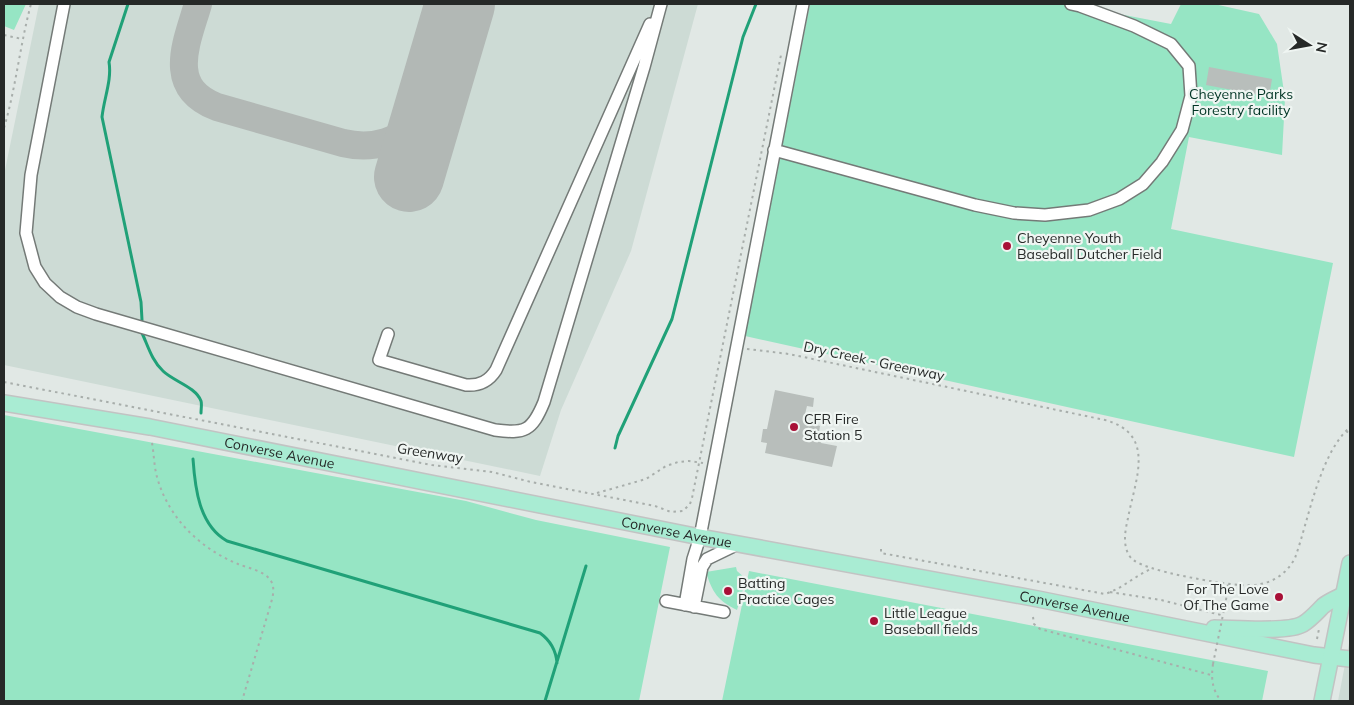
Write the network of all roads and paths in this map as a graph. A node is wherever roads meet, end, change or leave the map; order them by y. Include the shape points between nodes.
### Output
1 (31, 4) edge
2 (64, 4) edge
3 (660, 4) edge
4 (803, 4) edge
5 (1071, 4) edge
6 (4, 35) edge
7 (22, 39) junction
8 (781, 56) dead end
9 (4, 128) edge
10 (774, 150) junction
11 (388, 334) dead end
12 (723, 344) junction
13 (736, 347) junction
14 (4, 382) edge
15 (4, 402) edge
16 (1350, 427) edge
17 (1346, 431) junction
18 (1350, 434) edge
19 (152, 442) dead end
20 (699, 462) junction
21 (712, 466) junction
22 (595, 494) junction
23 (700, 537) junction
24 (738, 544) junction
25 (881, 549) dead end
26 (1350, 563) edge
27 (1152, 568) junction
28 (1228, 584) junction
29 (1110, 592) junction
30 (1344, 594) junction
31 (666, 601) dead end
32 (690, 606) junction
33 (724, 612) dead end
34 (1227, 616) dead end
35 (1033, 617) dead end
36 (1177, 627) junction
37 (1332, 657) junction
38 (1350, 659) edge
39 (1212, 675) junction
40 (242, 701) edge
41 (1221, 701) edge
42 (1322, 701) edge

1 - 7 path
2 - 3 lane via 31,175 26,233 35,267 60,297 77,308 96,314 513,433 529,428 544,402
3 - 11 lane via 491,378 475,386 466,385 379,360
4 - 10 lane
5 - 10 lane via 1134,26 1171,44 1189,66 1191,96 1182,130 1144,184 1119,199 1089,210 1045,215 1014,213
6 - 7 path
7 - 9 path
8 - 12 path
10 - 13 lane
12 - 13 path, Dry Creek - Greenway
12 - 20 path, Greenway
13 - 21 lane
13 - 27 path, Dry Creek - Greenway via 799,356 1118,424 1134,437 1139,449 1125,531 1126,547 1133,560
14 - 22 path, Greenway
15 - 23 main road, Converse Avenue via 150,427
16 - 17 path, Dry Creek - Greenway
17 - 18 path
17 - 28 path, Dry Creek - Greenway via 1327,461 1295,558 1287,570 1263,584
19 - 40 path via 163,494 185,527 216,553 265,574 272,581 274,591
20 - 21 path
20 - 22 path via 678,462 646,479
20 - 22 path, Greenway via 690,504 679,512
21 - 23 lane
23 - 24 main road, Converse Avenue
23 - 32 lane via 693,559
24 - 32 lane via 707,559
24 - 36 main road, Converse Avenue
25 - 29 path via 881,553 1105,594
26 - 30 main road
27 - 28 path, Dry Creek - Greenway
27 - 29 path
28 - 39 path, bridge
29 - 34 path
30 - 36 main road via 1324,605 1303,625 1293,628
30 - 37 main road
31 - 32 lane
32 - 33 lane
35 - 39 path via 1034,624 1040,629
36 - 37 main road, Converse Avenue
37 - 38 main road, Converse Avenue
37 - 42 main road
39 - 41 path via 1212,686

